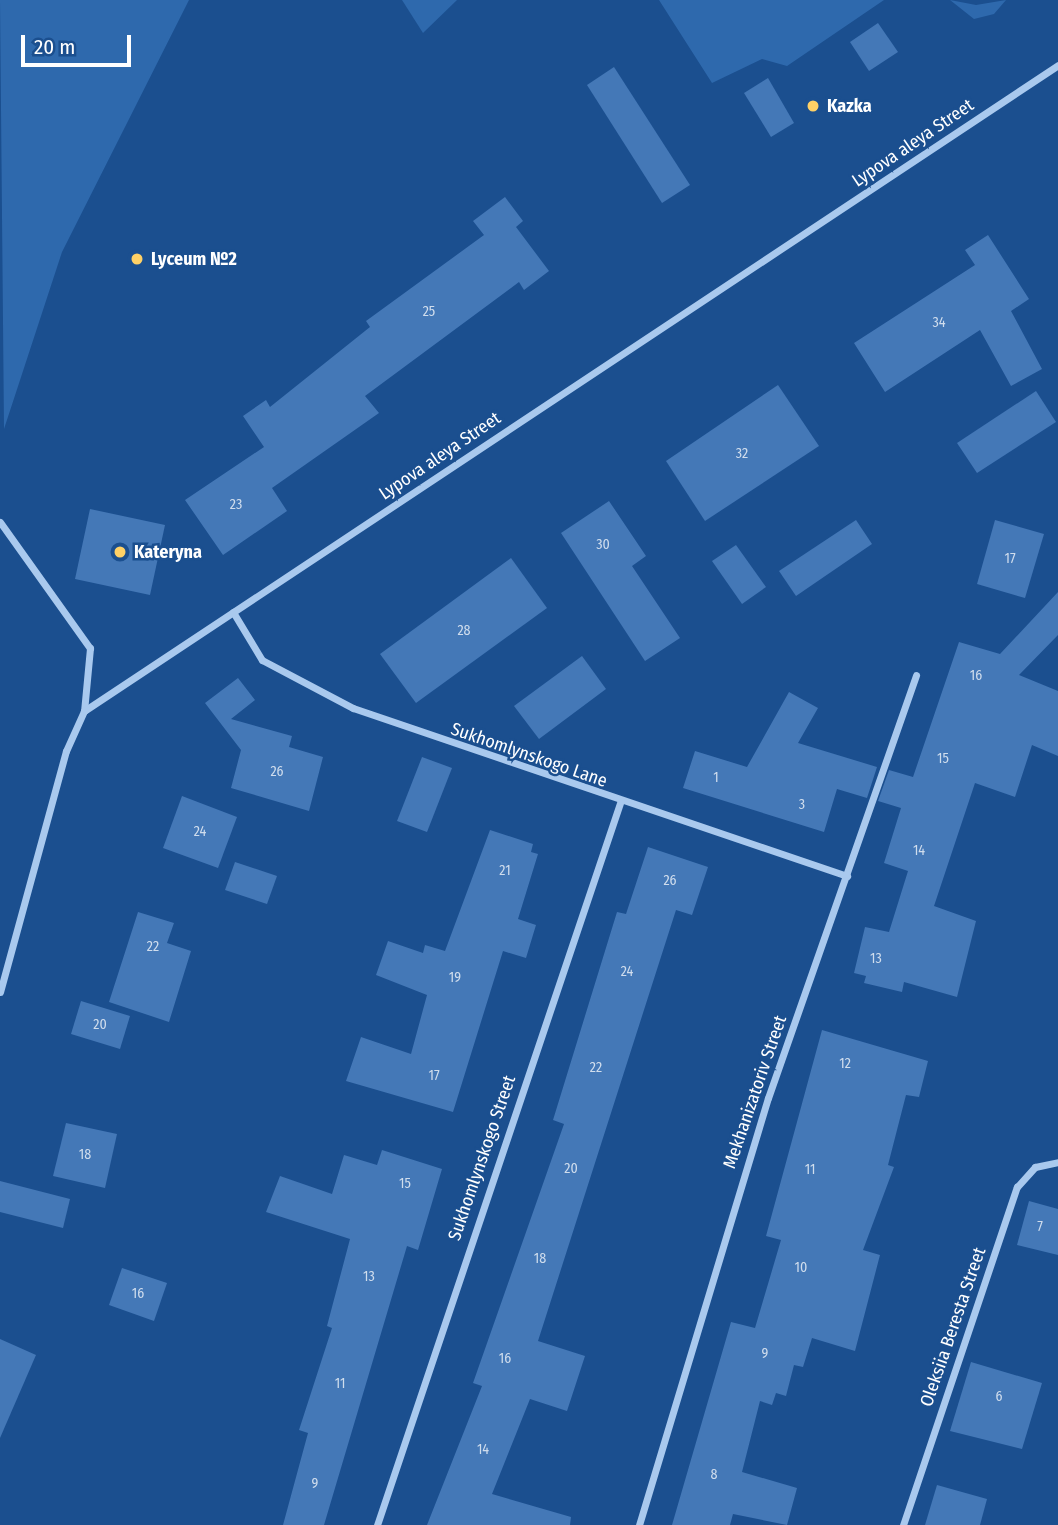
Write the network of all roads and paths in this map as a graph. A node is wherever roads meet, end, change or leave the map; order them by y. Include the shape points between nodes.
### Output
1 (1058, 65) edge
2 (0, 522) edge
3 (233, 612) junction
4 (916, 675) dead end
5 (84, 711) junction
6 (620, 803) junction
7 (847, 876) junction
8 (0, 992) edge
9 (1058, 1162) edge
10 (377, 1525) edge
11 (639, 1525) edge
12 (902, 1525) edge

1 - 3 street, Lypova aleya Street
2 - 5 street via 90,648
3 - 5 street, Lypova aleya Street
3 - 6 street, Sukhomlynskogo Lane via 262,660 353,708
4 - 7 street, Mekhanizatoriv Street
5 - 8 street via 66,751
6 - 7 street, Sukhomlynskogo Lane
6 - 10 street, Sukhomlynskogo Street
7 - 11 street, Mekhanizatoriv Street via 768,1098
9 - 12 street, Oleksiia Beresta Street via 1035,1167 1017,1187

